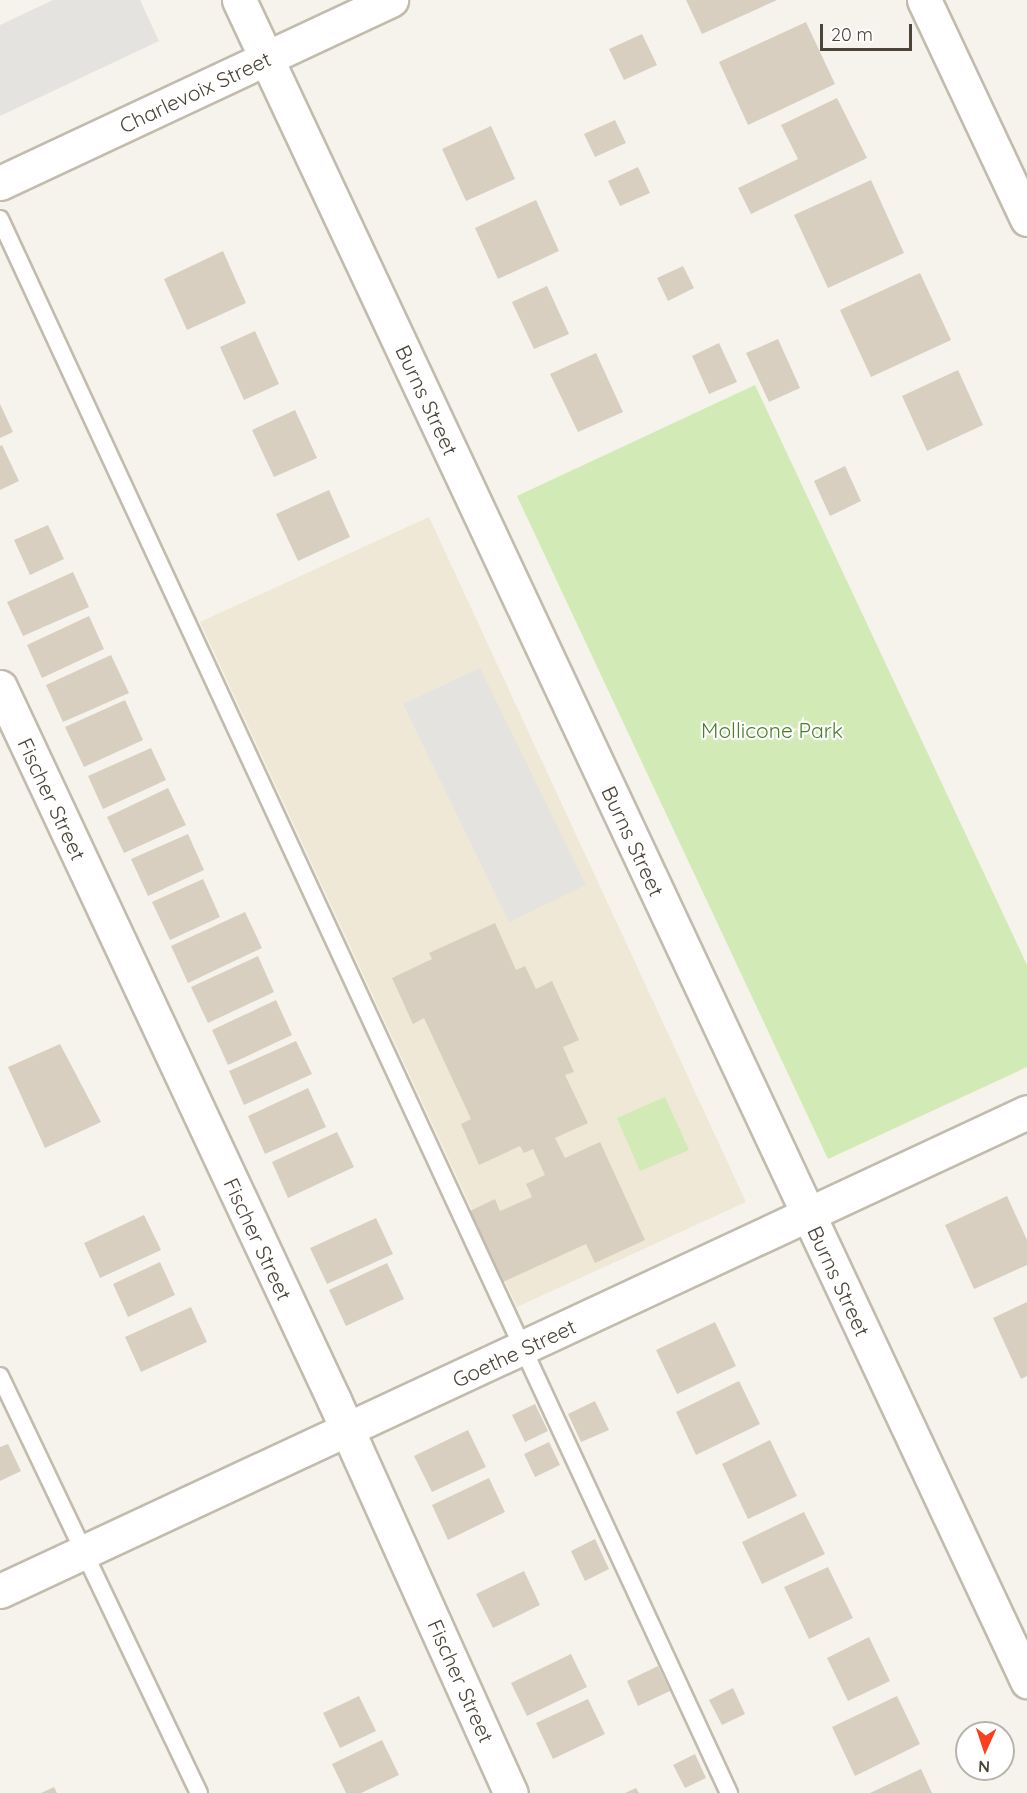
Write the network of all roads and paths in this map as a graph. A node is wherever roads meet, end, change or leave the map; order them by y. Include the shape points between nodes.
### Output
1 (239, 0) edge
2 (391, 0) edge
3 (924, 0) edge
4 (266, 58) junction
5 (0, 183) edge
6 (0, 219) edge
7 (1027, 219) edge
8 (0, 687) edge
9 (1027, 1112) edge
10 (808, 1215) junction
11 (522, 1349) junction
12 (0, 1376) edge
13 (348, 1431) junction
14 (83, 1554) junction
15 (0, 1591) edge
16 (1027, 1681) edge
17 (199, 1793) edge
18 (511, 1793) edge
19 (729, 1793) edge

1 - 4 street, Burns Street
2 - 4 street, Charlevoix Street
3 - 7 street
4 - 5 street, Charlevoix Street
4 - 10 street, Burns Street
6 - 11 lane
8 - 13 street, Fischer Street
9 - 10 street, Goethe Street
10 - 11 street, Goethe Street
10 - 16 street, Burns Street
11 - 13 street, Goethe Street
11 - 19 lane
12 - 14 lane
13 - 14 street, Goethe Street
13 - 18 street, Fischer Street
14 - 15 street, Goethe Street
14 - 17 lane

